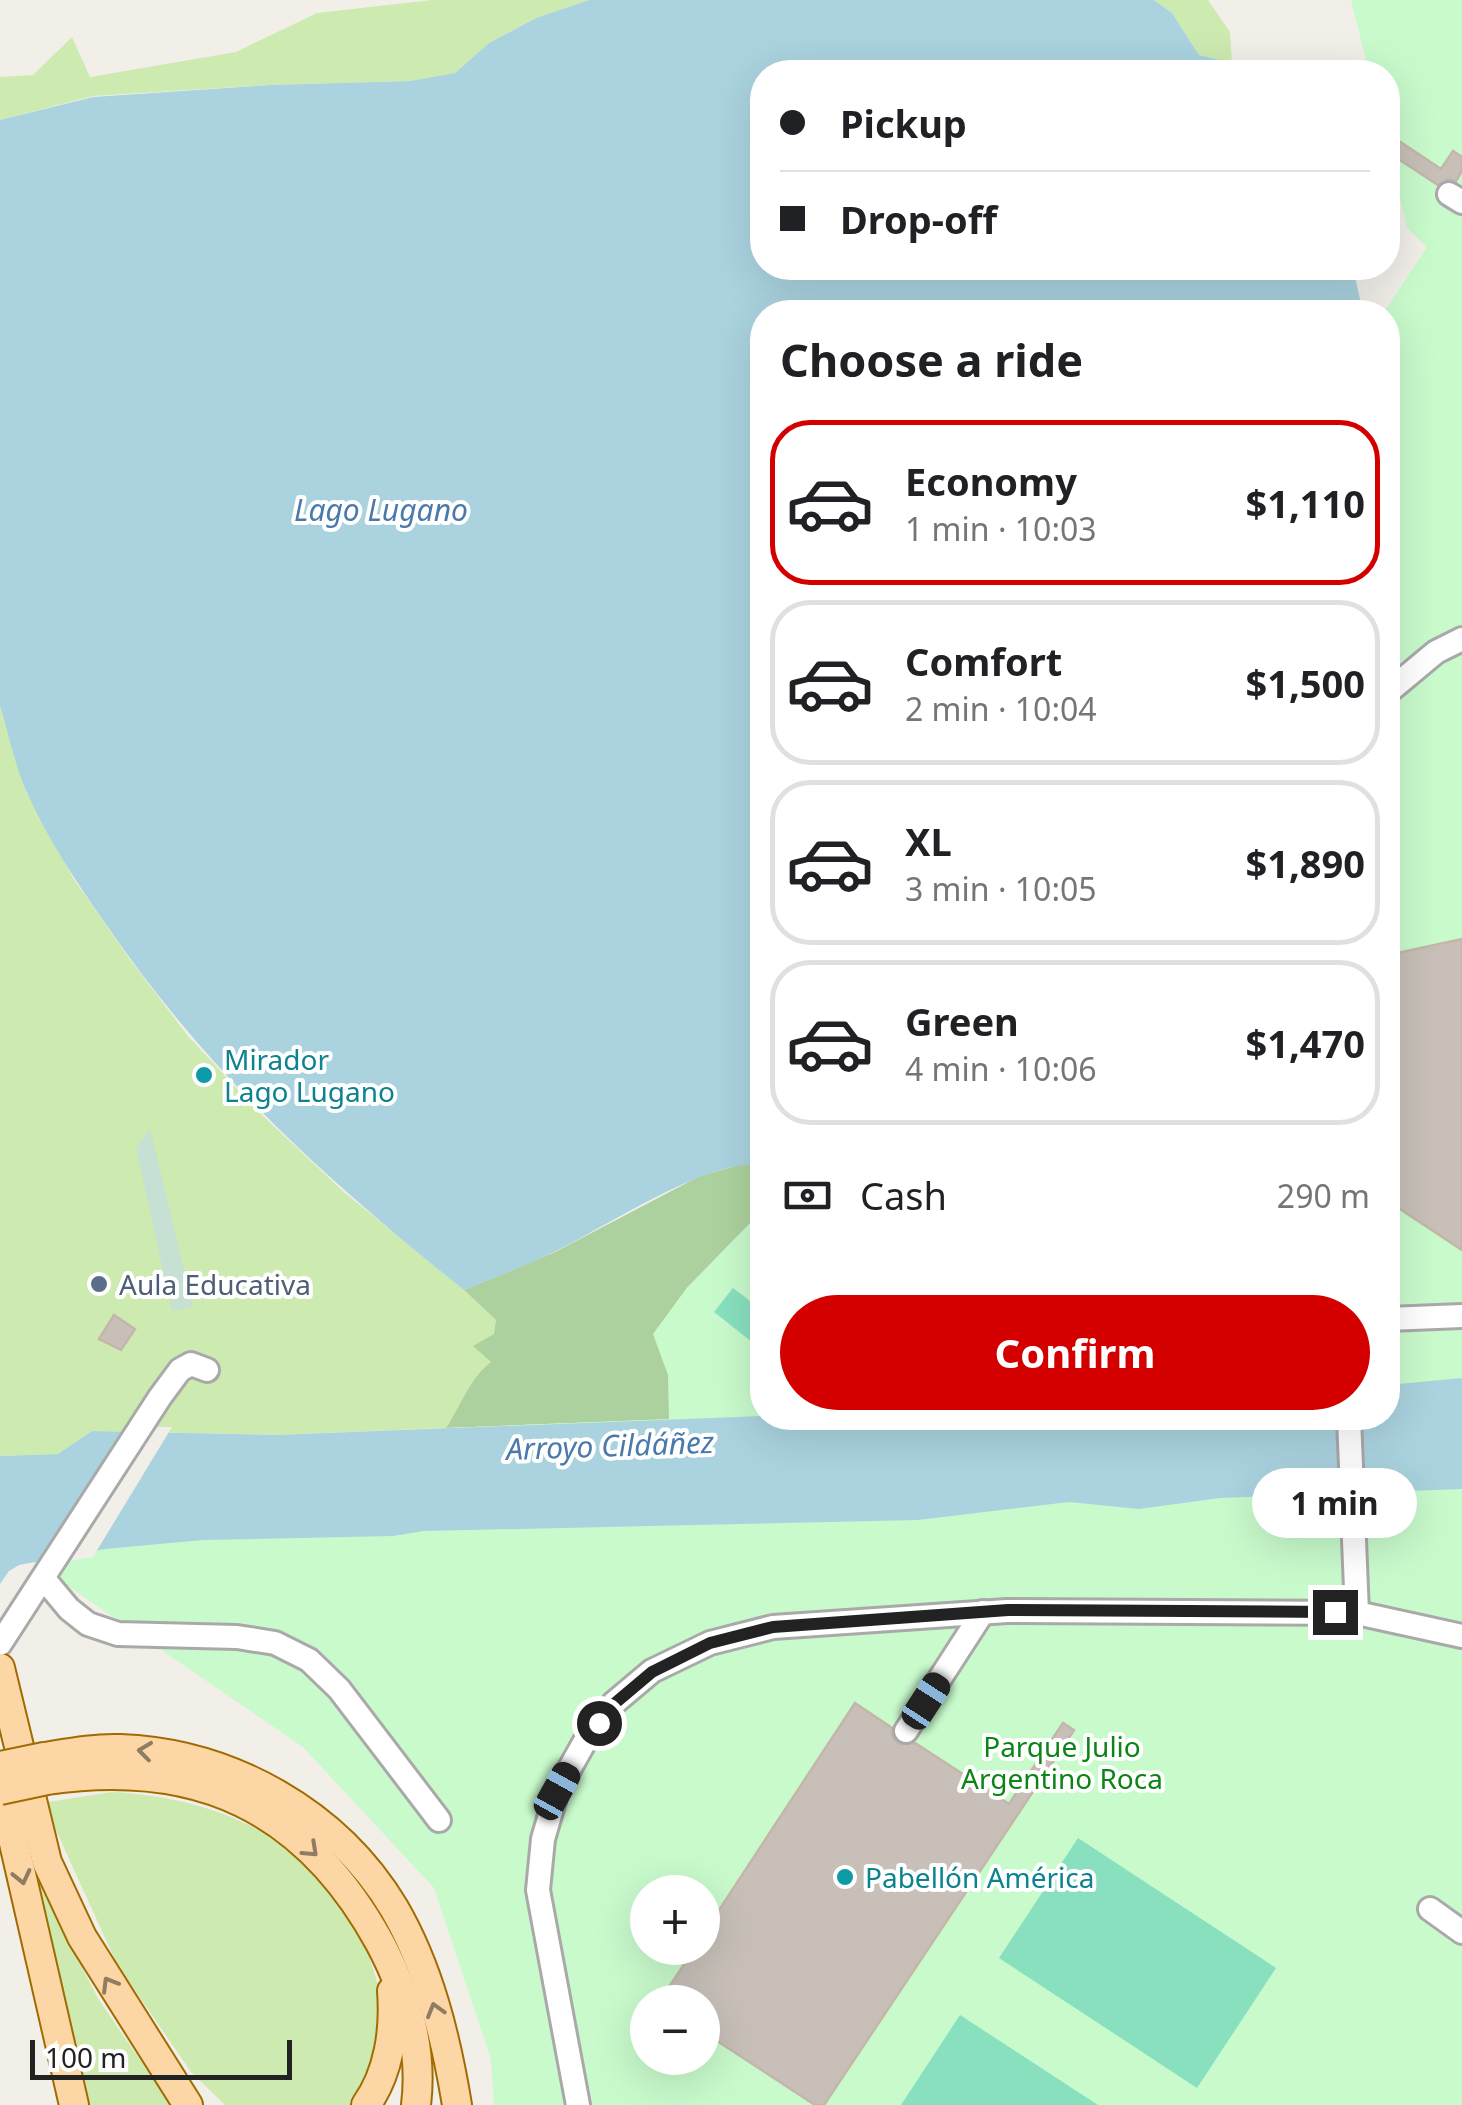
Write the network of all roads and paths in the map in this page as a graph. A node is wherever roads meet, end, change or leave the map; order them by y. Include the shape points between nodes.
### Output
1 (1462, 639) edge
2 (1400, 682) edge
3 (1462, 1316) edge
4 (1400, 1319) edge
5 (206, 1370) dead end
6 (1348, 1430) edge
7 (50, 1569) junction
8 (984, 1612) junction
9 (1357, 1613) junction
10 (1461, 1636) edge
11 (0, 1644) edge
12 (1462, 1660) edge
13 (0, 1668) edge
14 (906, 1730) dead end
15 (0, 1766) edge
16 (45, 1769) junction
17 (0, 1782) edge
18 (0, 1790) edge
19 (439, 1820) dead end
20 (1430, 1909) dead end
21 (1462, 1932) edge
22 (389, 1960) junction
23 (162, 2066) junction
24 (74, 2105) edge
25 (188, 2105) edge
26 (204, 2105) edge
27 (366, 2105) edge
28 (416, 2105) edge
29 (457, 2105) edge
30 (578, 2105) edge

1 - 2 lane
3 - 4 lane
5 - 7 lane via 191,1364 180,1370
6 - 9 lane
7 - 11 lane
7 - 19 lane via 70,1609 88,1624 118,1634 237,1637 309,1660 340,1689
8 - 9 lane
8 - 14 lane
8 - 30 lane via 773,1627 710,1643 652,1672 614,1704 557,1791 538,1890
9 - 10 lane
10 - 12 lane
23 -> 13 main road via 82,1937 47,1862
15 - 16 main road, bridge
16 - 18 main road, bridge
16 -> 22 main road via 148,1775 202,1787 261,1812 334,1874
29 -> 16 main road via 435,2006 410,1940 375,1880 304,1810 239,1775 153,1752 116,1748
17 -> 24 main road
20 - 21 lane
22 - 27 main road via 392,2035 378,2089
22 - 28 main road via 414,2035
23 - 25 main road
23 - 26 main road

